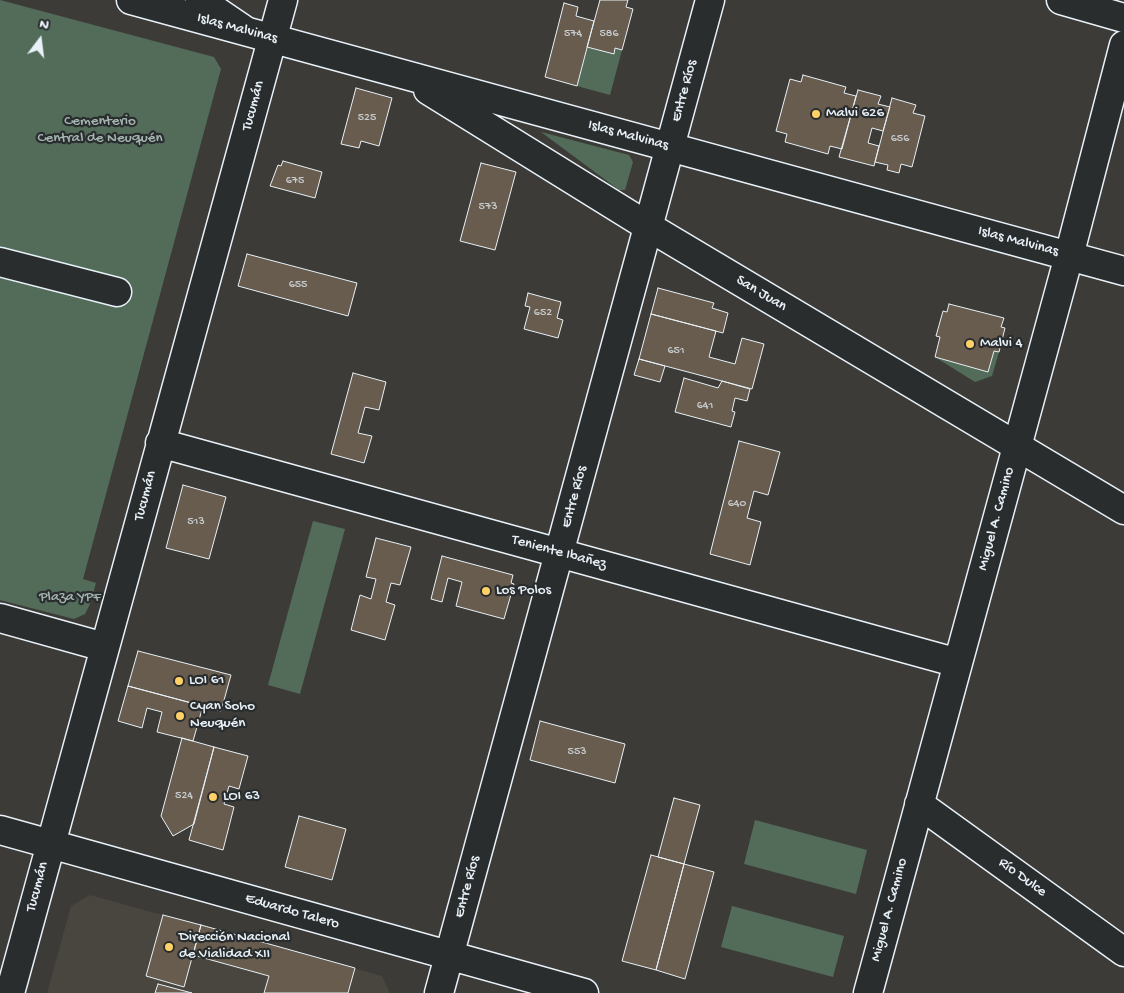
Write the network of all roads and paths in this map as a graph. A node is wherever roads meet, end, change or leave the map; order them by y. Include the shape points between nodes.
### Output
1 (131, 0) edge
2 (200, 0) edge
3 (283, 0) edge
4 (710, 0) edge
5 (1061, 0) edge
6 (1124, 18) edge
7 (246, 31) junction
8 (272, 38) junction
9 (1124, 45) edge
10 (401, 74) junction
11 (670, 147) junction
12 (649, 227) junction
13 (1069, 256) junction
14 (0, 262) edge
15 (1124, 271) edge
16 (116, 292) dead end
17 (160, 443) junction
18 (1017, 445) junction
19 (1124, 510) edge
20 (560, 553) junction
21 (0, 618) edge
22 (104, 647) junction
23 (958, 663) junction
24 (919, 804) junction
25 (0, 830) edge
26 (50, 844) junction
27 (1124, 952) edge
28 (449, 956) junction
29 (10, 993) edge
30 (439, 993) edge
31 (584, 993) edge
32 (868, 993) edge

1 - 7 street, Islas Malvinas
2 - 7 street
3 - 8 street, Tucumán
4 - 11 street, Entre Ríos
5 - 6 street
7 - 8 street, Islas Malvinas
8 - 10 street, Islas Malvinas
8 - 17 street, Tucumán
9 - 13 street, Miguel A. Camino
10 - 11 street, Islas Malvinas
10 - 12 street, San Juan
11 - 12 street, Entre Ríos
11 - 13 street, Islas Malvinas
12 - 18 street, San Juan
12 - 20 street, Entre Ríos
13 - 15 street, Islas Malvinas
13 - 18 street, Miguel A. Camino
14 - 16 street
17 - 20 street, Teniente Ibañez
17 - 22 street, Tucumán
18 - 19 street, San Juan
18 - 23 street, Miguel A. Camino
20 - 23 street, Teniente Ibañez
20 - 28 street, Entre Ríos
21 - 22 street
22 - 26 street, Tucumán
23 - 24 street, Miguel A. Camino
24 - 27 street, Río Dulce
24 - 32 street, Miguel A. Camino
25 - 26 street, Eduardo Talero
26 - 28 street, Eduardo Talero
26 - 29 street, Tucumán
28 - 30 street, Entre Ríos
28 - 31 street, Eduardo Talero

